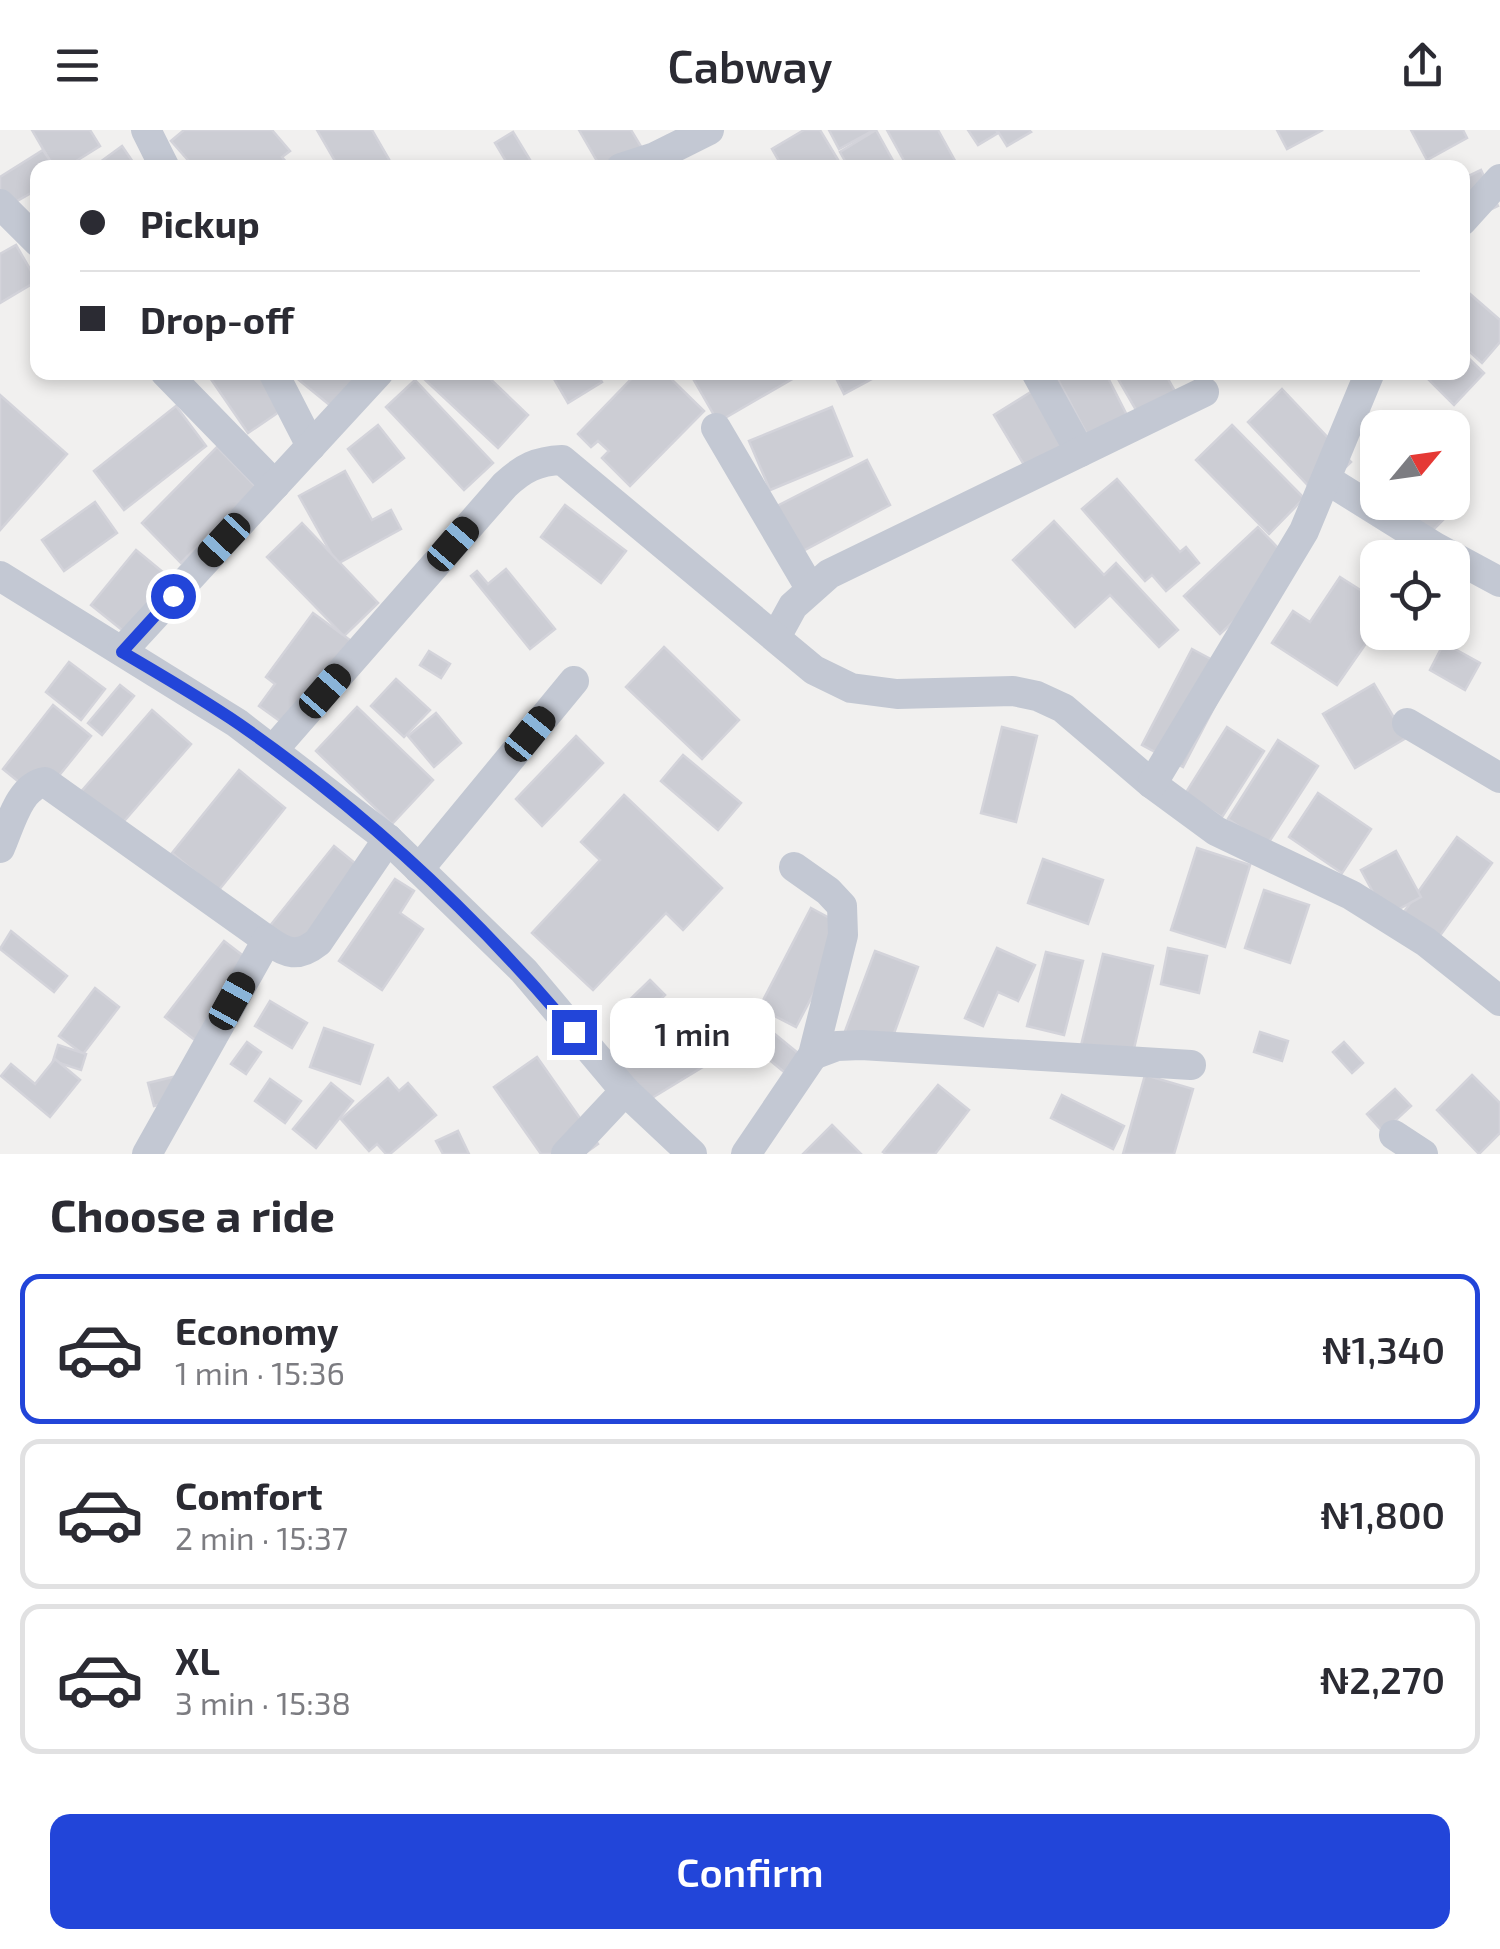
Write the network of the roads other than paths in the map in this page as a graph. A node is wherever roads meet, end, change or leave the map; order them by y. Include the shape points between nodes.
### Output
1 (146, 130) edge
2 (710, 130) edge
3 (161, 160) edge
4 (646, 160) edge
5 (1500, 179) edge
6 (0, 204) edge
7 (1470, 212) edge
8 (30, 234) edge
9 (173, 380) edge
10 (276, 380) edge
11 (371, 380) edge
12 (1040, 380) edge
13 (1367, 380) edge
14 (1204, 392) dead end
15 (716, 428) dead end
16 (311, 446) junction
17 (1080, 452) junction
18 (1326, 479) junction
19 (275, 485) junction
20 (0, 576) edge
21 (1500, 582) edge
22 (810, 588) junction
23 (776, 636) junction
24 (122, 652) junction
25 (574, 681) dead end
26 (1407, 723) dead end
27 (274, 750) junction
28 (1500, 778) edge
29 (1152, 784) junction
30 (388, 838) junction
31 (0, 848) edge
32 (794, 867) dead end
33 (419, 869) junction
34 (267, 940) junction
35 (1500, 1000) edge
36 (813, 1055) junction
37 (1191, 1065) dead end
38 (625, 1092) junction
39 (1394, 1134) dead end
40 (147, 1154) edge
41 (566, 1154) edge
42 (692, 1154) edge
43 (746, 1154) edge
44 (1423, 1154) edge

1 - 3 street
2 - 4 street
5 - 7 street
6 - 8 street
9 - 19 street
10 - 16 street
11 - 16 street
12 - 17 street
13 - 18 street
14 - 17 street
15 - 22 street
16 - 19 street
17 - 22 street
18 - 21 street
18 - 29 street via 1304,532
19 - 24 street
20 - 24 street
22 - 23 street
23 - 27 street via 586,477 562,460 542,460 505,484
23 - 29 street via 814,670 851,688 1037,696 1063,708
24 - 27 street
25 - 33 street
26 - 28 street
27 - 30 street
29 - 35 street via 1216,831 1350,895 1426,942
30 - 33 street
30 - 34 street via 318,942 296,954
31 - 34 street via 26,792 45,782
32 - 36 street via 842,906 843,935
33 - 38 street via 524,972
34 - 40 street
36 - 37 street via 861,1045
36 - 43 street
38 - 41 street
38 - 42 street
39 - 44 street

